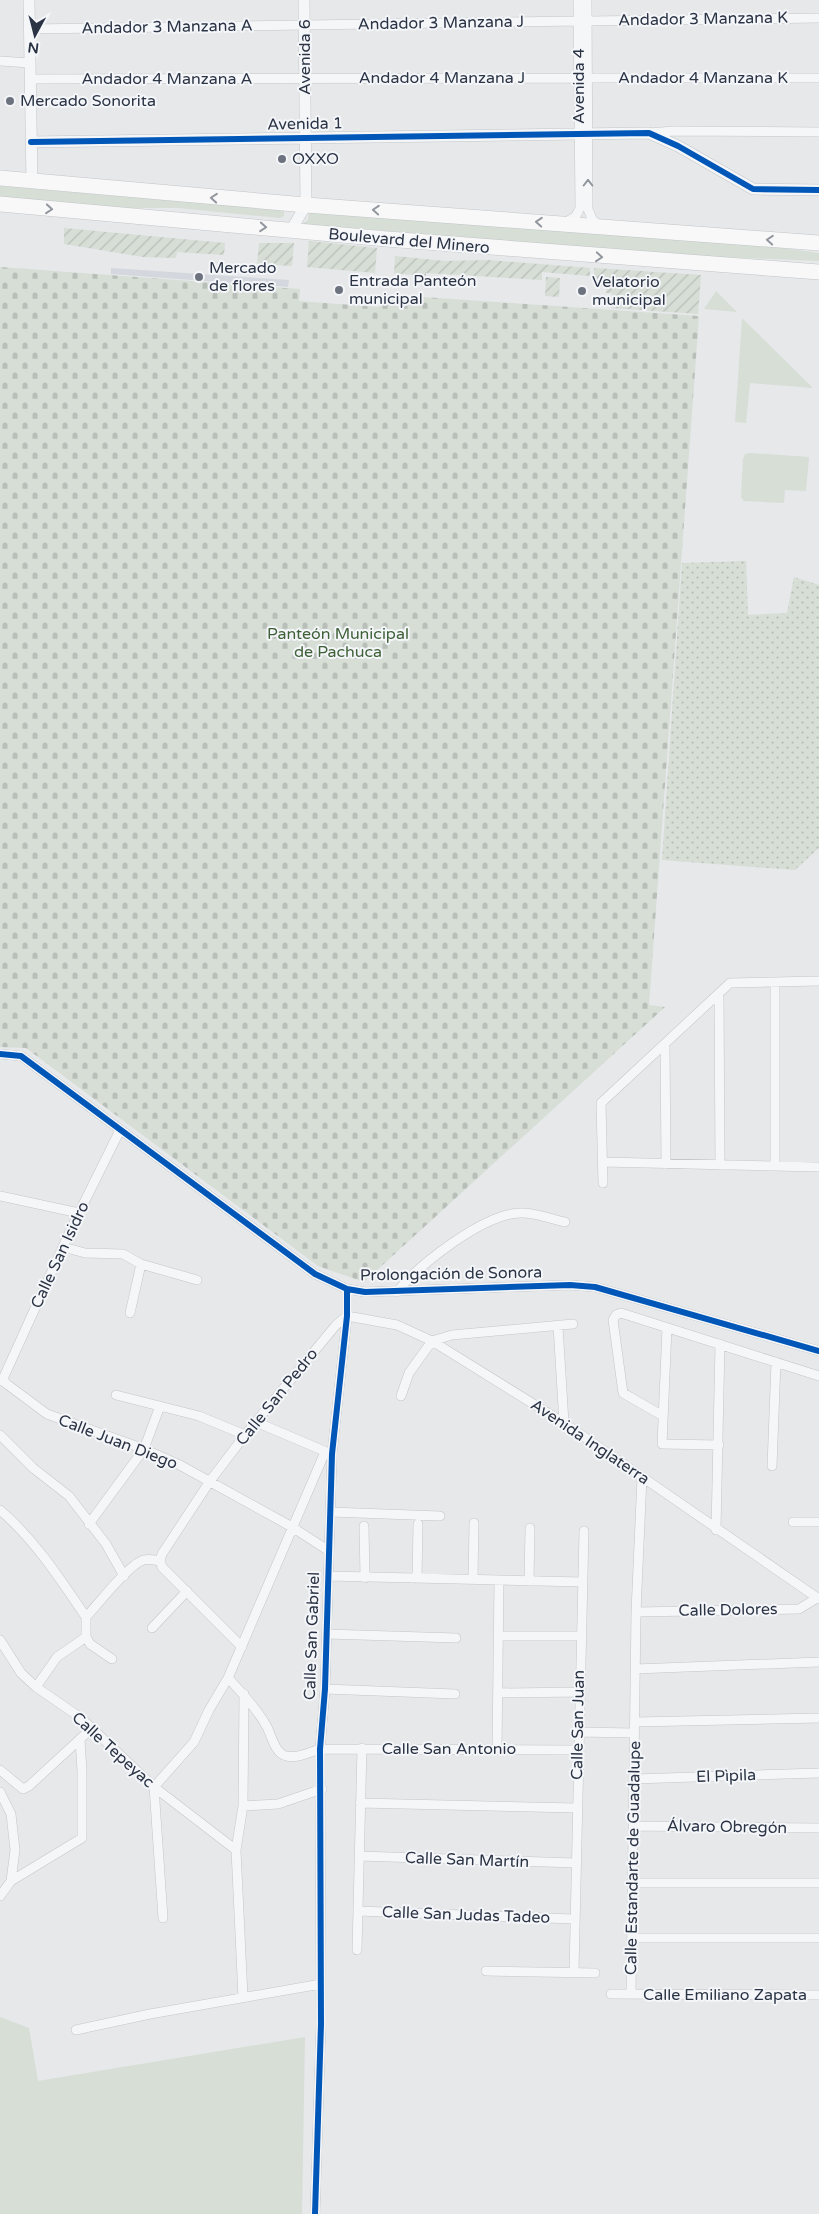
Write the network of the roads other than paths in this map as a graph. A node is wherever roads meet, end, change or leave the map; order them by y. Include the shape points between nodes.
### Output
1 (29, 0) edge
2 (304, 0) edge
3 (578, 0) edge
4 (588, 0) edge
5 (819, 18) edge
6 (578, 21) junction
7 (588, 21) junction
8 (305, 25) junction
9 (30, 29) junction
10 (0, 62) edge
11 (30, 63) junction
12 (583, 78) junction
13 (819, 78) edge
14 (30, 79) junction
15 (305, 79) junction
16 (819, 132) edge
17 (649, 133) junction
18 (583, 134) junction
19 (305, 138) junction
20 (31, 142) junction
21 (583, 155) junction
22 (0, 178) edge
23 (32, 182) junction
24 (819, 190) edge
25 (306, 205) junction
26 (3, 208) edge
27 (564, 224) junction
28 (601, 227) junction
29 (291, 230) junction
30 (819, 243) edge
31 (819, 272) edge
32 (819, 981) edge
33 (775, 982) junction
34 (719, 994) junction
35 (664, 1044) junction
36 (0, 1054) edge
37 (120, 1130) junction
38 (603, 1162) junction
39 (666, 1164) junction
40 (720, 1165) junction
41 (775, 1166) junction
42 (819, 1167) edge
43 (603, 1183) dead end
44 (0, 1196) edge
45 (78, 1215) junction
46 (565, 1222) dead end
47 (63, 1247) junction
48 (141, 1264) junction
49 (197, 1280) dead end
50 (348, 1289) junction
51 (397, 1292) junction
52 (130, 1312) dead end
53 (347, 1316) junction
54 (573, 1324) dead end
55 (558, 1326) junction
56 (668, 1328) junction
57 (432, 1341) junction
58 (720, 1344) junction
59 (819, 1351) edge
60 (776, 1362) junction
61 (819, 1376) edge
62 (1, 1380) edge
63 (116, 1395) dead end
64 (400, 1396) dead end
65 (160, 1406) junction
66 (663, 1416) junction
67 (256, 1422) junction
68 (564, 1423) junction
69 (245, 1434) junction
70 (0, 1435) edge
71 (719, 1445) junction
72 (144, 1449) junction
73 (328, 1453) junction
74 (772, 1466) dead end
75 (642, 1477) junction
76 (210, 1481) junction
77 (0, 1510) edge
78 (330, 1512) junction
79 (440, 1516) dead end
80 (793, 1522) dead end
81 (819, 1522) edge
82 (474, 1523) dead end
83 (89, 1524) junction
84 (418, 1524) dead end
85 (364, 1526) dead end
86 (292, 1528) junction
87 (530, 1528) dead end
88 (716, 1530) junction
89 (584, 1531) dead end
90 (329, 1551) junction
91 (160, 1561) junction
92 (124, 1576) junction
93 (328, 1576) junction
94 (364, 1578) junction
95 (417, 1579) junction
96 (473, 1579) junction
97 (499, 1580) junction
98 (529, 1581) junction
99 (582, 1582) junction
100 (187, 1591) junction
101 (818, 1599) edge
102 (636, 1612) junction
103 (86, 1617) junction
104 (152, 1628) dead end
105 (327, 1634) junction
106 (498, 1636) junction
107 (580, 1636) junction
108 (86, 1638) junction
109 (456, 1638) dead end
110 (0, 1640) edge
111 (242, 1646) junction
112 (112, 1659) dead end
113 (819, 1662) edge
114 (635, 1669) junction
115 (228, 1678) junction
116 (36, 1687) junction
117 (325, 1688) junction
118 (579, 1692) junction
119 (498, 1693) junction
120 (244, 1694) junction
121 (454, 1694) dead end
122 (819, 1718) edge
123 (635, 1722) junction
124 (92, 1728) junction
125 (578, 1732) junction
126 (634, 1733) junction
127 (80, 1740) junction
128 (320, 1748) junction
129 (362, 1748) junction
130 (497, 1749) junction
131 (577, 1750) junction
132 (0, 1770) edge
133 (819, 1773) edge
134 (634, 1779) junction
135 (154, 1787) junction
136 (322, 1790) junction
137 (0, 1792) edge
138 (360, 1803) junction
139 (243, 1806) junction
140 (576, 1808) junction
141 (634, 1826) junction
142 (819, 1828) edge
143 (236, 1850) junction
144 (359, 1856) junction
145 (575, 1863) junction
146 (11, 1881) junction
147 (632, 1883) junction
148 (819, 1883) edge
149 (0, 1896) edge
150 (358, 1911) junction
151 (163, 1918) dead end
152 (574, 1919) junction
153 (633, 1938) junction
154 (819, 1938) edge
155 (358, 1950) dead end
156 (486, 1970) dead end
157 (574, 1972) junction
158 (596, 1973) dead end
159 (321, 1984) junction
160 (611, 1994) dead end
161 (631, 1994) junction
162 (819, 1995) edge
163 (243, 1997) junction
164 (76, 2030) dead end
165 (315, 2214) edge

1 - 9 street
2 - 8 street, Avenida 6
3 - 6 street, Avenida 4
4 - 7 street, Avenida 4
5 - 7 street, Andador 3 Manzana K
6 - 8 street, Andador 3 Manzana J
6 - 12 street, Avenida 4
7 - 12 street, Avenida 4
8 - 9 street, Andador 3 Manzana A
8 - 15 street, Avenida 6
9 - 11 street
10 - 11 street
11 - 14 street
12 - 13 street, Andador 4 Manzana K
12 - 15 street, Andador 4 Manzana J
12 - 18 street, Avenida 4
14 - 15 street, Andador 4 Manzana A
14 - 20 street
15 - 19 street, Avenida 6
16 - 17 street
17 - 18 street, Avenida 1
17 - 24 street via 753,189
18 - 19 street, Avenida 1
18 - 21 street, Avenida 4
19 - 20 street, Avenida 1
19 - 25 street, Avenida 6
20 - 23 street
21 - 27 street, Avenida 4 via 580,208 573,219
28 -> 21 street, Avenida 4 via 588,210
22 - 23 main road, Boulevard del Minero
25 -> 23 main road, Boulevard del Minero
27 -> 25 main road, Boulevard del Minero
25 - 29 street
26 -> 29 main road, Boulevard del Minero
27 - 28 main road, Boulevard del Minero
30 -> 28 main road, Boulevard del Minero
29 -> 31 main road, Boulevard del Minero via 623,259
32 - 33 street
33 - 34 street via 730,983
33 - 41 street
34 - 35 street
34 - 40 street
35 - 38 street via 601,1103
35 - 39 street
36 - 37 street, Prolongación de Sonora via 21,1056
37 - 45 street, Calle San Isidro
37 - 50 street, Prolongación de Sonora via 315,1274
38 - 39 street
38 - 43 street
39 - 40 street
40 - 41 street
41 - 42 street
44 - 45 street
45 - 47 street, Calle San Isidro
46 - 51 street via 521,1213 498,1217 457,1240
47 - 48 street via 85,1253 123,1254
47 - 62 street, Calle San Isidro
48 - 49 street
48 - 52 street
50 - 51 street, Prolongación de Sonora
50 - 53 street, Calle San Gabriel
51 - 59 street, Prolongación de Sonora via 595,1287
53 - 57 street, Avenida Inglaterra via 397,1325
53 - 67 street, Calle San Pedro
53 - 73 street, Calle San Gabriel
54 - 55 street
55 - 57 street via 452,1335
55 - 68 street
56 - 58 street
56 - 66 street
56 - 66 street via 621,1313 613,1320 623,1393
57 - 64 street via 409,1373
57 - 68 street, Avenida Inglaterra
58 - 60 street
58 - 71 street
60 - 61 street
60 - 74 street
62 - 72 street, Calle Juan Diego via 47,1414
63 - 65 street
65 - 69 street via 200,1416
65 - 72 street
66 - 71 street via 662,1444
67 - 69 street, Calle San Pedro
67 - 73 street
68 - 75 street, Avenida Inglaterra
69 - 76 street, Calle San Pedro
70 - 83 street via 33,1468 69,1496
71 - 88 street
72 - 76 street, Calle Juan Diego
72 - 83 street
73 - 78 street, Calle San Gabriel
73 - 86 street
75 - 88 street, Avenida Inglaterra
75 - 102 street, Calle Estandarte de Guadalupe
76 - 86 street, Calle Juan Diego
76 - 91 street, Calle San Pedro
77 - 103 street via 43,1554
78 - 79 street
78 - 90 street, Calle San Gabriel
80 - 81 street
82 - 96 street
83 - 92 street via 106,1544
84 - 95 street
85 - 94 street
86 - 90 street, Calle Juan Diego
86 - 111 street
87 - 98 street
88 - 101 street, Avenida Inglaterra
89 - 99 street, Calle San Juan
90 - 93 street, Calle San Gabriel
91 - 92 street via 141,1561
91 - 100 street via 162,1567
92 - 103 street
93 - 94 street
93 - 105 street, Calle San Gabriel
94 - 95 street
95 - 96 street
96 - 97 street
97 - 98 street
97 - 106 street
98 - 99 street
99 - 107 street, Calle San Juan
100 - 104 street
100 - 111 street
101 - 102 street, Calle Dolores via 799,1609
102 - 114 street, Calle Estandarte de Guadalupe
103 - 108 street
105 - 109 street
105 - 117 street, Calle San Gabriel
106 - 107 street
106 - 119 street
107 - 118 street, Calle San Juan
108 - 112 street
108 - 116 street via 57,1657
110 - 116 street, Calle Tepeyac via 21,1673
111 - 115 street
113 - 114 street
114 - 123 street, Calle Estandarte de Guadalupe
115 - 120 street
115 - 135 street via 194,1742
116 - 124 street, Calle Tepeyac
117 - 121 street
117 - 128 street, Calle San Gabriel
118 - 119 street
118 - 125 street, Calle San Juan
119 - 130 street
120 - 128 street, Calle San Antonio via 284,1756 294,1757
120 - 139 street
122 - 123 street, Calle Estandarte de Guadalupe
123 - 126 street, Calle Estandarte de Guadalupe
124 - 127 street
124 - 135 street, Calle Tepeyac
125 - 126 street
125 - 131 street, Calle San Juan
126 - 134 street, Calle Estandarte de Guadalupe
127 - 132 street via 23,1789
127 - 146 street via 82,1838
128 - 129 street, Calle San Antonio
128 - 136 street, Calle San Gabriel
129 - 130 street, Calle San Antonio
129 - 138 street
130 - 131 street, Calle San Antonio
131 - 140 street, Calle San Juan
133 - 134 street, El Pìpila
134 - 141 street, Calle Estandarte de Guadalupe
135 - 143 street, Calle Tepeyac
135 - 151 street
136 - 139 street via 278,1804
136 - 159 street, Calle San Gabriel
137 - 146 street via 11,1814 15,1850
138 - 140 street
138 - 144 street
139 - 143 street
140 - 145 street, Calle San Juan
141 - 142 street, Álvaro Obregón
141 - 147 street, Calle Estandarte de Guadalupe
143 - 163 street
144 - 145 street, Calle San Martín
144 - 150 street
145 - 152 street, Calle San Juan
146 - 149 street
147 - 148 street
147 - 153 street, Calle Estandarte de Guadalupe
150 - 152 street, Calle San Judas Tadeo
150 - 155 street
152 - 157 street, Calle San Juan
153 - 154 street
153 - 161 street, Calle Estandarte de Guadalupe
156 - 157 street
157 - 158 street
159 - 163 street
159 - 165 street, Calle San Gabriel
160 - 161 street, Calle Emiliano Zapata
161 - 162 street, Calle Emiliano Zapata
163 - 164 street

